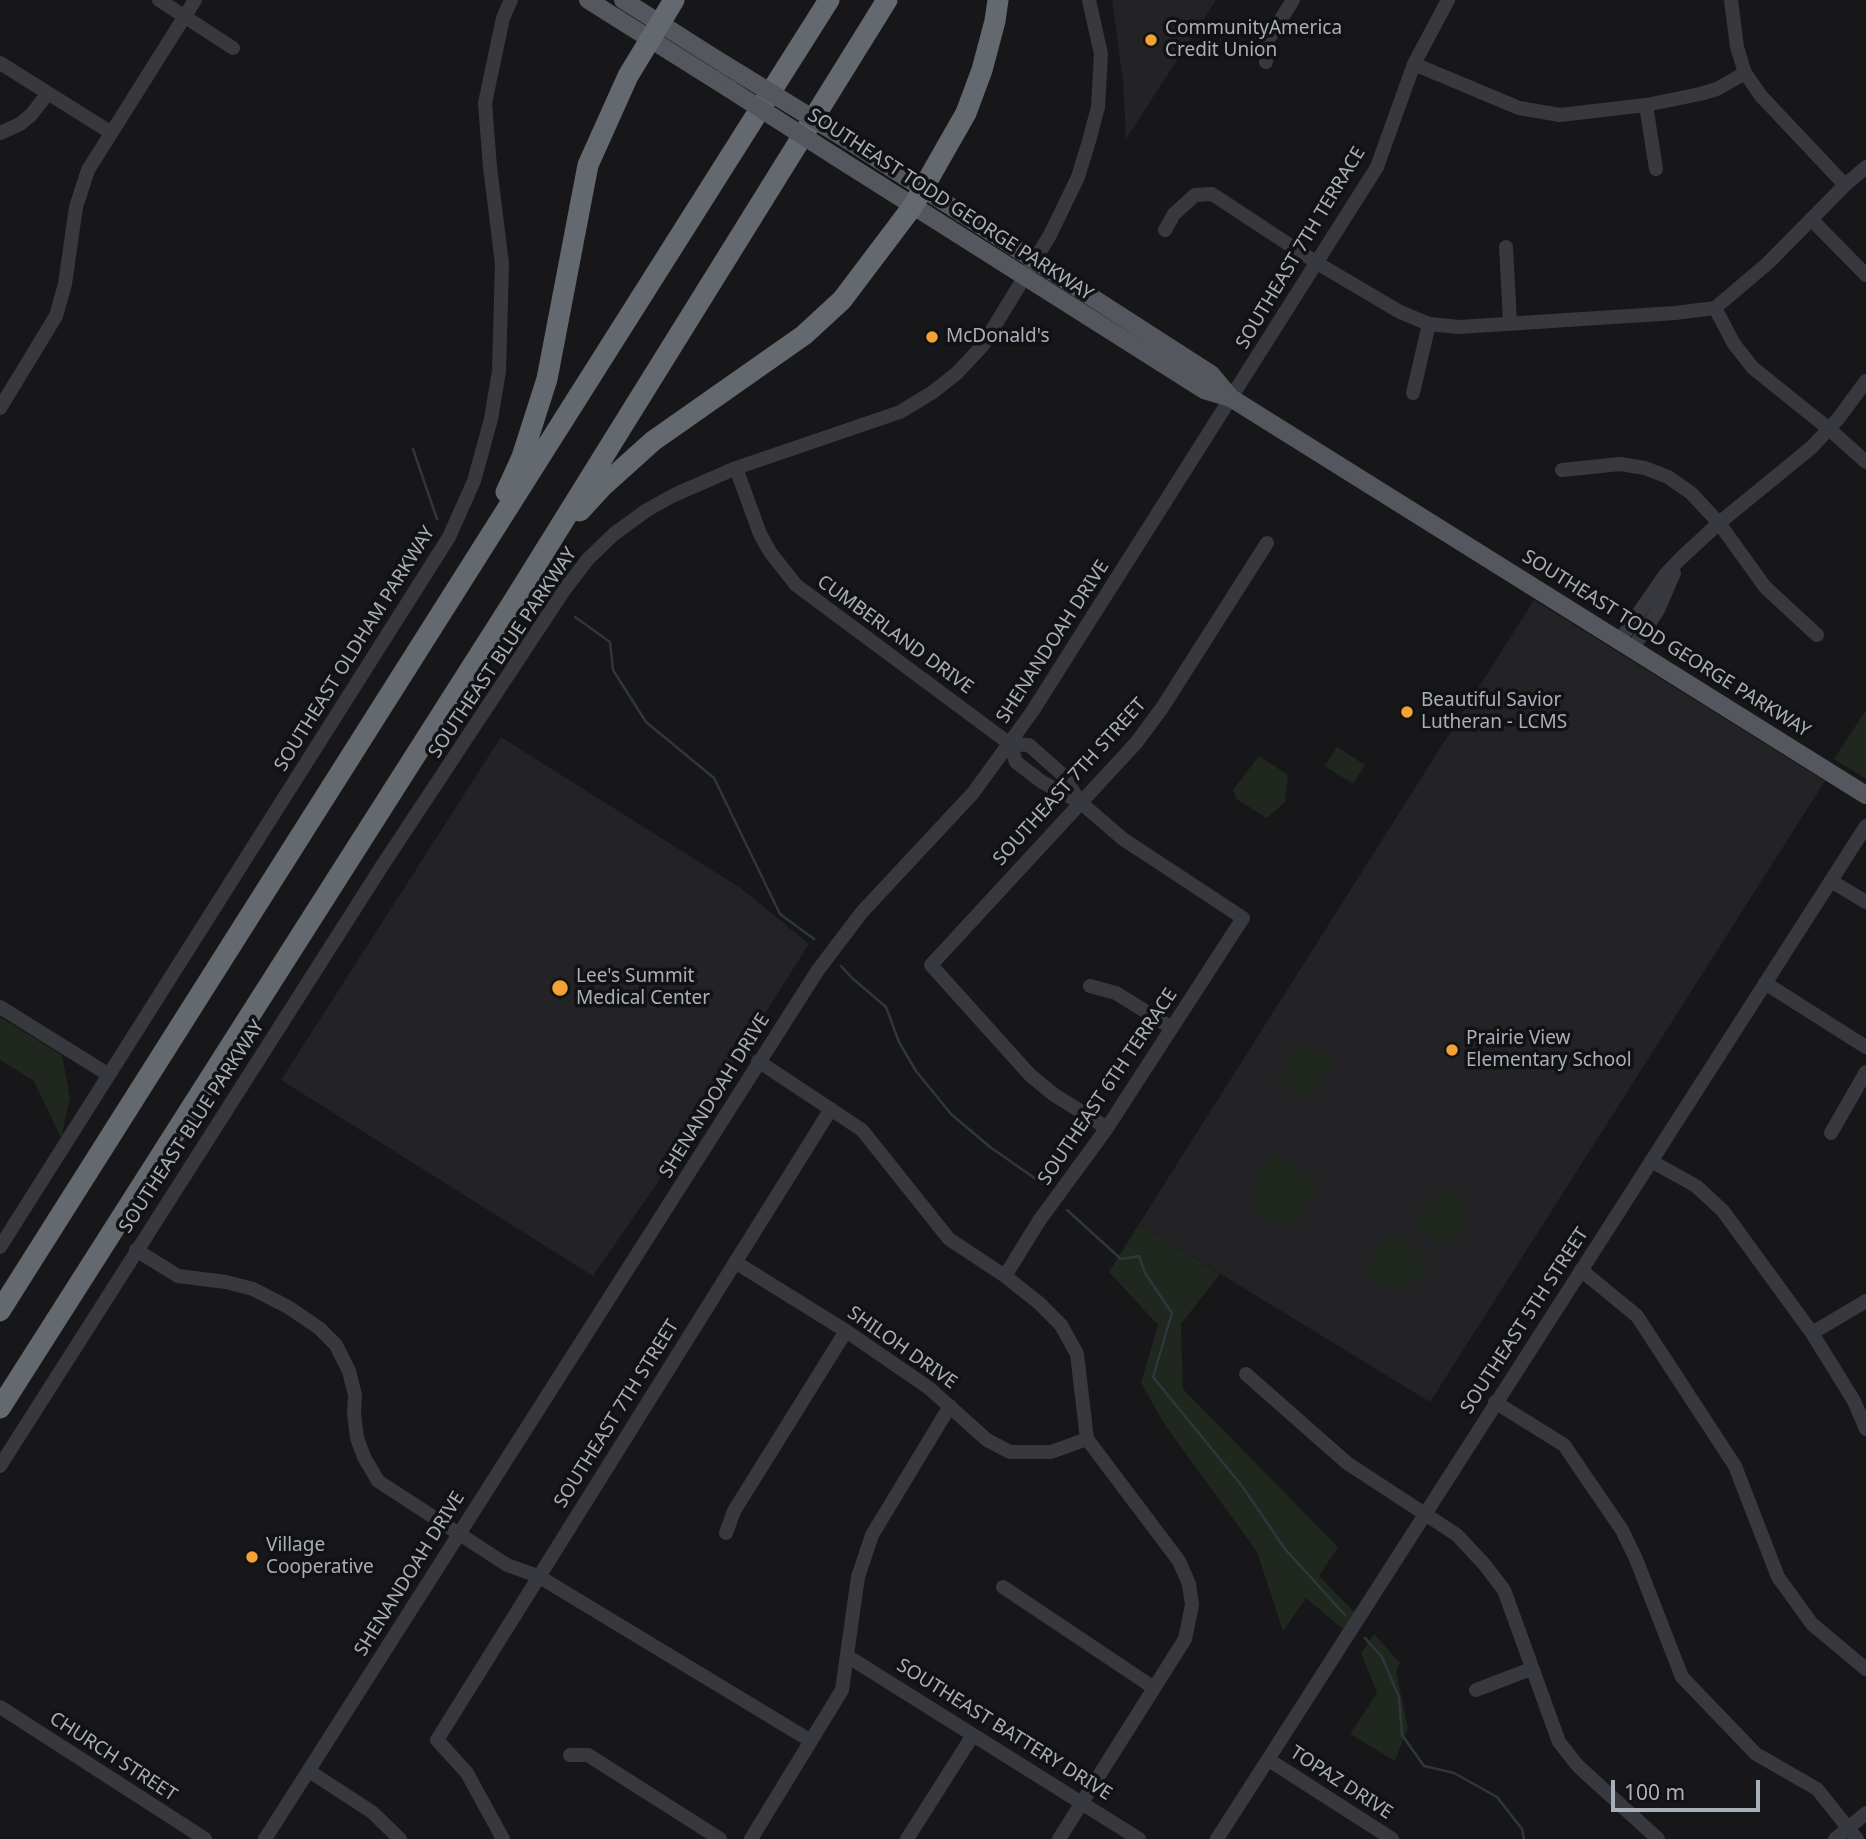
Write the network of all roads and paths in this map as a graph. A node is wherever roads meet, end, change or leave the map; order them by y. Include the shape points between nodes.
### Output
1 (159, 0) edge
2 (195, 0) edge
3 (511, 0) edge
4 (588, 0) edge
5 (623, 0) edge
6 (674, 0) edge
7 (829, 0) edge
8 (887, 0) edge
9 (998, 0) edge
10 (1089, 0) edge
11 (1293, 0) edge
12 (1448, 0) edge
13 (1731, 0) edge
14 (185, 16) junction
15 (654, 31) junction
16 (233, 48) dead end
17 (1266, 62) dead end
18 (0, 63) edge
19 (1414, 64) junction
20 (1745, 73) junction
21 (48, 93) junction
22 (1646, 105) junction
23 (110, 132) junction
24 (0, 133) edge
25 (1866, 167) edge
26 (1656, 169) dead end
27 (1845, 186) junction
28 (918, 197) junction
29 (1811, 219) junction
30 (1165, 230) dead end
31 (1506, 247) dead end
32 (1034, 261) junction
33 (1317, 263) junction
34 (1866, 275) edge
35 (1024, 278) junction
36 (1715, 307) junction
37 (1510, 323) junction
38 (1429, 324) junction
39 (1866, 381) edge
40 (1413, 393) dead end
41 (1231, 398) junction
42 (0, 408) edge
43 (1829, 429) junction
44 (1866, 463) edge
45 (736, 468) junction
46 (1562, 470) dead end
47 (1719, 523) junction
48 (1267, 543) dead end
49 (471, 568) junction
50 (513, 602) junction
51 (1817, 635) dead end
52 (1626, 644) junction
53 (1010, 744) junction
54 (1866, 795) edge
55 (1080, 802) junction
56 (1866, 826) edge
57 (1831, 880) junction
58 (1866, 902) edge
59 (1243, 918) joint
60 (1765, 983) junction
61 (1090, 986) dead end
62 (0, 1007) edge
63 (1172, 1028) junction
64 (1866, 1047) edge
65 (758, 1061) junction
66 (1866, 1072) edge
67 (109, 1075) junction
68 (831, 1109) junction
69 (1107, 1128) junction
70 (1831, 1133) dead end
71 (1651, 1161) junction
72 (0, 1247) edge
73 (136, 1250) junction
74 (735, 1262) junction
75 (1581, 1270) junction
76 (1005, 1276) junction
77 (1866, 1301) edge
78 (0, 1311) edge
79 (846, 1331) junction
80 (1812, 1333) junction
81 (1246, 1374) dead end
82 (1495, 1402) junction
83 (950, 1406) junction
84 (0, 1408) edge
85 (1866, 1429) edge
86 (1087, 1439) junction
87 (0, 1466) edge
88 (1425, 1514) junction
89 (726, 1533) dead end
90 (457, 1534) junction
91 (534, 1575) junction
92 (1003, 1587) dead end
93 (846, 1656) junction
94 (1531, 1669) junction
95 (1866, 1669) edge
96 (1154, 1688) junction
97 (1476, 1690) dead end
98 (0, 1707) edge
99 (973, 1735) junction
100 (811, 1741) junction
101 (570, 1755) dead end
102 (1269, 1760) junction
103 (309, 1771) junction
104 (1082, 1803) junction
105 (1866, 1813) edge
106 (1852, 1833) edge
107 (1655, 1838) edge
108 (205, 1839) edge
109 (265, 1839) edge
110 (400, 1839) edge
111 (503, 1839) edge
112 (720, 1839) edge
113 (751, 1839) edge
114 (907, 1839) edge
115 (1059, 1839) edge
116 (1139, 1839) edge
117 (1217, 1839) edge
118 (1392, 1839) edge
119 (1835, 1839) edge

1 - 14 street
2 - 14 street
3 - 67 street, SOUTHEAST OLDHAM PARKWAY via 485,103 502,264 499,371 474,481 449,537
4 - 15 main road
5 - 15 main road
6 - 15 highway
7 - 49 highway
8 - 50 highway
9 - 28 highway via 982,70 966,113
10 - 32 street, SOUTHEAST BLUE PARKWAY via 1101,54 1098,107 1078,177
11 - 17 street via 1266,43
12 - 19 street, SOUTHEAST 7TH TERRACE
13 - 20 street
14 - 16 street
14 - 23 street
15 - 28 main road, SOUTHEAST TODD GEORGE PARKWAY, bridge via 728,88 836,156
15 - 28 main road, bridge via 724,64 846,139
15 - 49 highway via 588,165 556,339 536,416 500,506 471,552
18 - 21 street
19 - 22 street via 1519,108 1560,115
19 - 33 street, SOUTHEAST 7TH TERRACE via 1377,167
20 - 22 street via 1717,89
20 - 27 street
21 - 23 street
21 - 24 street via 31,115
22 - 26 street
23 - 42 street via 79,194 56,316
25 - 27 street
27 - 29 street
28 - 32 main road, SOUTHEAST TODD GEORGE PARKWAY
28 - 35 main road, SOUTHEAST TODD GEORGE PARKWAY
28 - 50 highway via 842,300 804,335 653,441 603,486 576,515
29 - 34 street
29 - 36 street
30 - 33 street via 1174,214 1195,195 1212,194
31 - 37 street
32 - 35 street, SOUTHEAST BLUE PARKWAY
32 - 41 main road, SOUTHEAST TODD GEORGE PARKWAY via 1212,374
33 - 38 street
33 - 41 street, SOUTHEAST 7TH TERRACE
35 - 41 main road, SOUTHEAST TODD GEORGE PARKWAY via 1204,390
35 - 45 street, SOUTHEAST BLUE PARKWAY via 982,345 933,392 900,412
36 - 37 street
36 - 43 street via 1753,368
37 - 38 street
38 - 40 street
39 - 43 street
41 - 52 main road, SOUTHEAST TODD GEORGE PARKWAY
41 - 53 street, SHENANDOAH DRIVE
43 - 44 street
43 - 47 street
45 - 53 street, CUMBERLAND DRIVE via 760,534 796,586
45 - 73 street, SOUTHEAST BLUE PARKWAY via 647,510 588,558 382,866
46 - 47 street via 1620,464 1645,467 1690,493
47 - 51 street via 1765,587
47 - 52 street via 1680,559 1658,610
48 - 55 street, SOUTHEAST 7TH STREET via 1162,708
49 - 78 highway
50 - 84 highway
52 - 54 main road, SOUTHEAST TODD GEORGE PARKWAY
53 - 55 street, CUMBERLAND DRIVE via 1016,762
53 - 55 street, CUMBERLAND DRIVE via 1029,745 1058,769
53 - 65 street, SHENANDOAH DRIVE via 973,793 862,912
55 - 59 street, CUMBERLAND DRIVE via 1123,839
55 - 69 street, SOUTHEAST 7TH STREET via 931,965 1030,1074
56 - 57 street, SOUTHEAST 5TH STREET
57 - 58 street
57 - 60 street, SOUTHEAST 5TH STREET
59 - 63 street, SOUTHEAST 6TH TERRACE
60 - 64 street
60 - 71 street, SOUTHEAST 5TH STREET
61 - 63 street via 1116,993
62 - 67 street
63 - 69 street, SOUTHEAST 6TH TERRACE
65 - 68 street
65 - 90 street, SHENANDOAH DRIVE
66 - 70 street
67 - 72 street, SOUTHEAST OLDHAM PARKWAY
68 - 74 street, SOUTHEAST 7TH STREET
68 - 76 street via 862,1130 949,1240
69 - 76 street, SOUTHEAST 6TH TERRACE
71 - 75 street, SOUTHEAST 5TH STREET
71 - 80 street via 1696,1186 1723,1211
73 - 87 street, SOUTHEAST BLUE PARKWAY
73 - 90 street via 178,1276 253,1289 319,1328 336,1345 349,1371 356,1438 378,1481
74 - 79 street, SHILOH DRIVE
74 - 91 street, SOUTHEAST 7TH STREET
75 - 82 street, SOUTHEAST 5TH STREET
75 - 95 street via 1637,1316 1735,1466 1778,1577 1812,1624
76 - 86 street via 1061,1325 1077,1354
77 - 80 street
79 - 83 street, SHILOH DRIVE
79 - 89 street via 734,1511
80 - 85 street
81 - 88 street via 1347,1463
82 - 88 street, SOUTHEAST 5TH STREET
82 - 106 street via 1564,1445 1622,1530 1682,1677 1756,1754 1817,1789
83 - 86 street, SHILOH DRIVE via 987,1440 1010,1452 1051,1452
83 - 93 street via 872,1535 859,1577
86 - 96 street via 1178,1561 1189,1584 1192,1605 1185,1639
88 - 94 street via 1457,1535 1504,1590
88 - 102 street, SOUTHEAST 5TH STREET
90 - 91 street via 507,1565
90 - 103 street, SHENANDOAH DRIVE
91 - 100 street
91 - 111 street, SOUTHEAST 7TH STREET via 437,1740 467,1773
92 - 96 street
93 - 99 street, SOUTHEAST BATTERY DRIVE
93 - 100 street via 842,1690
94 - 97 street
94 - 107 street via 1559,1742 1578,1766
96 - 104 street
98 - 108 street, CHURCH STREET
99 - 104 street, SOUTHEAST BATTERY DRIVE
99 - 114 street
100 - 113 street
101 - 112 street via 588,1755
102 - 117 street, SOUTHEAST 5TH STREET
102 - 118 street, TOPAZ DRIVE
103 - 109 street, SHENANDOAH DRIVE
103 - 110 street via 372,1812
104 - 115 street
104 - 116 street, SOUTHEAST BATTERY DRIVE
105 - 106 street
106 - 119 street

